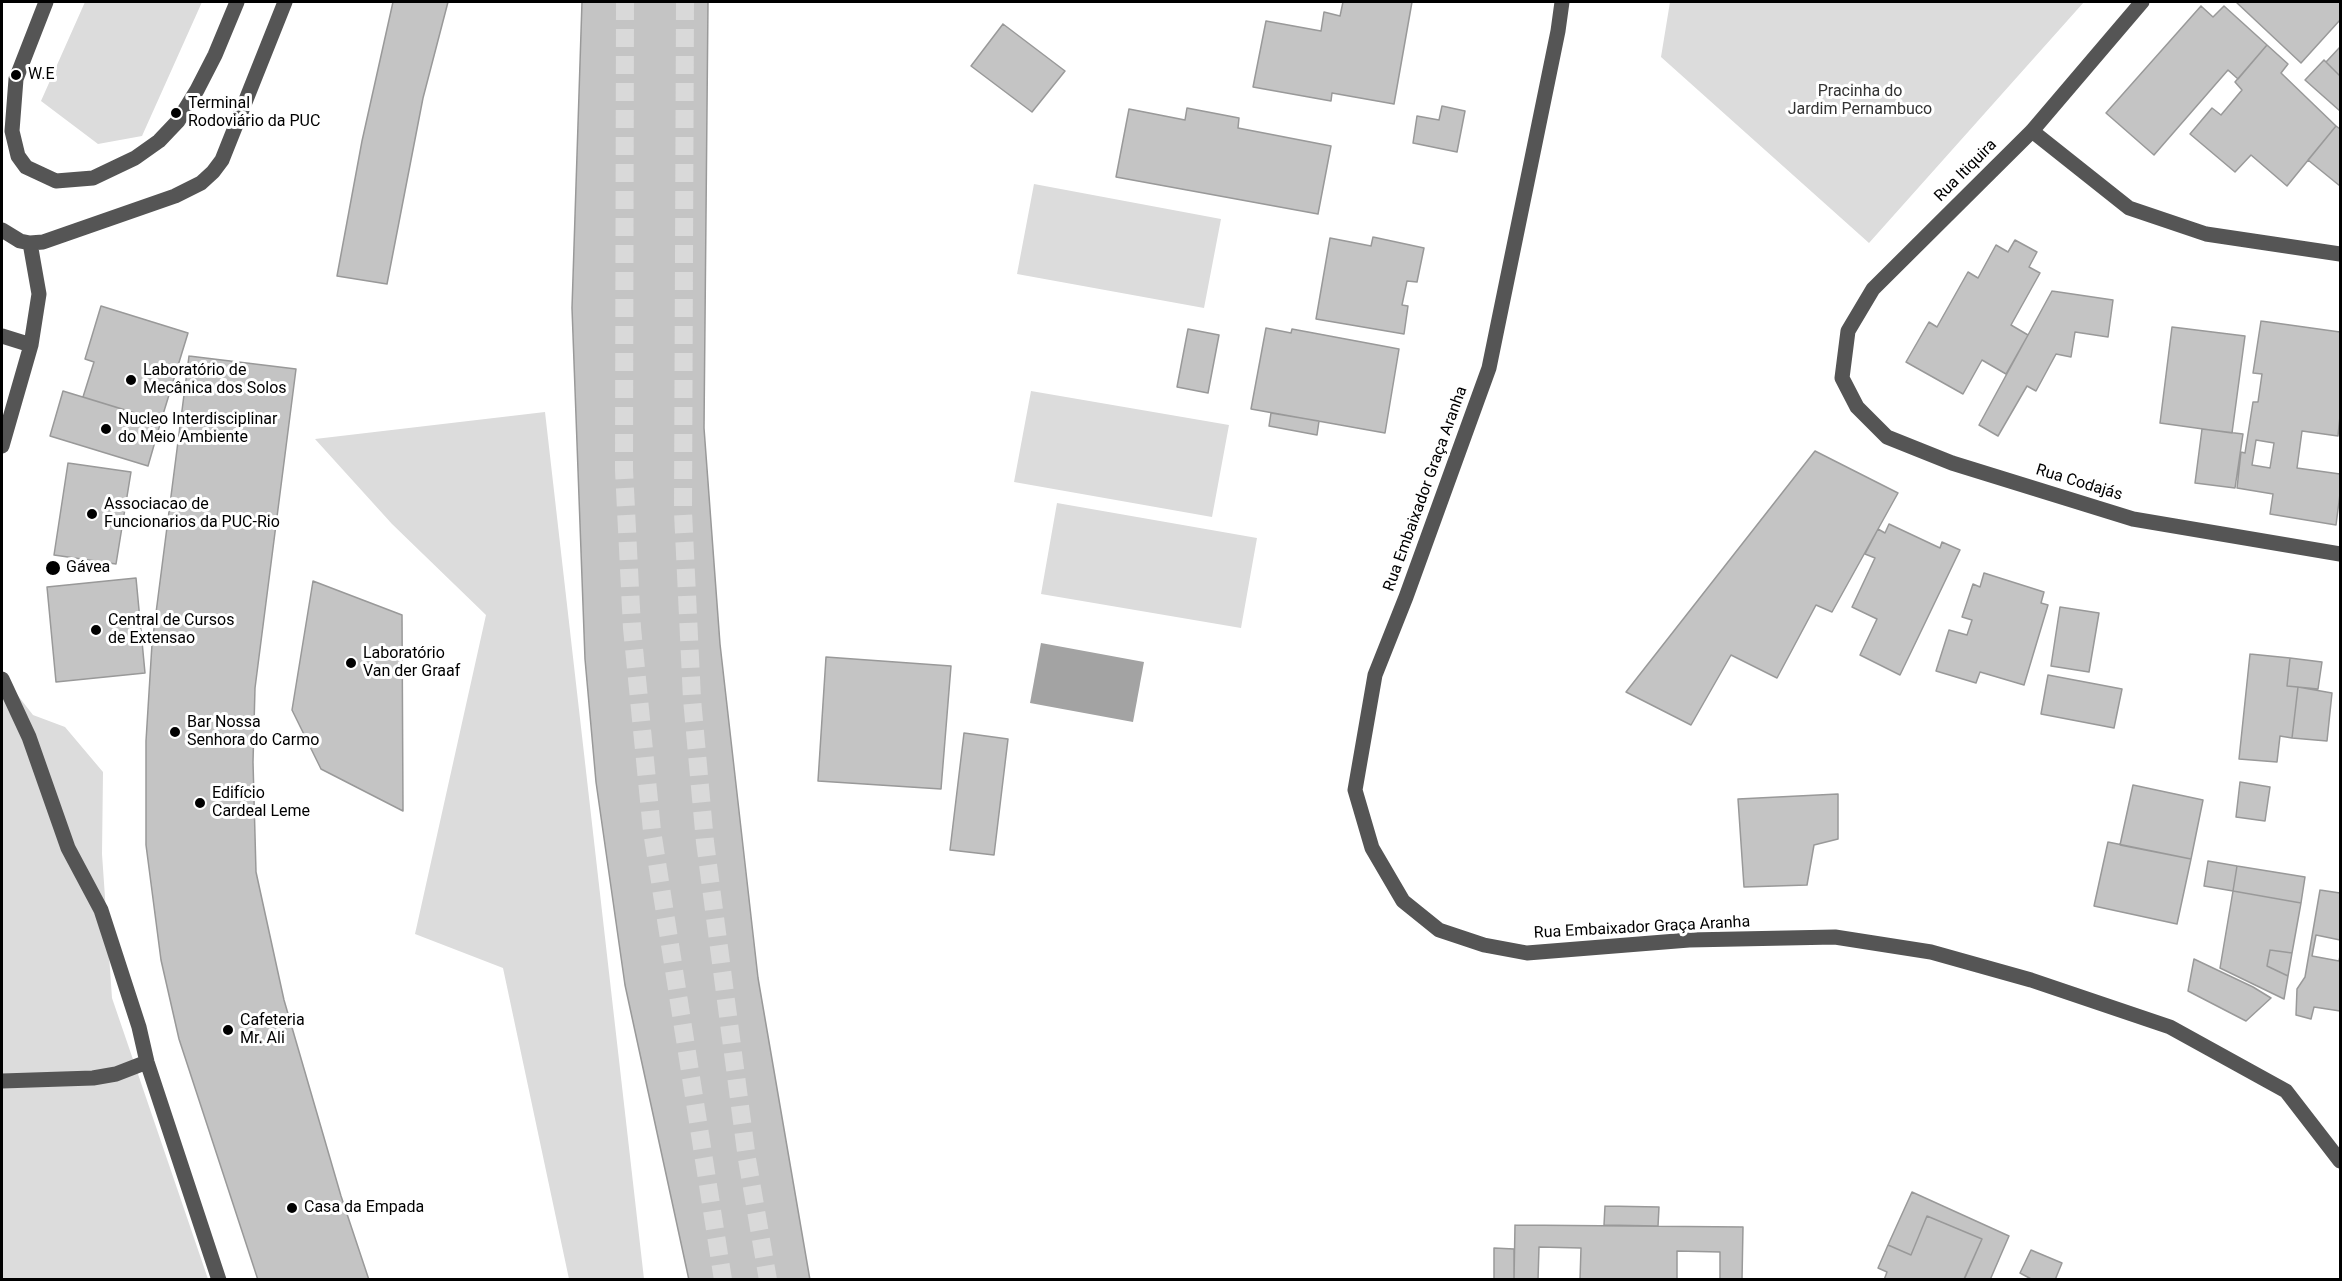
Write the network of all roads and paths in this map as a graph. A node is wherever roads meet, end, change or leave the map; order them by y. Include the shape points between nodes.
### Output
1 (46, 2) edge
2 (237, 2) edge
3 (285, 2) edge
4 (1562, 2) edge
5 (2142, 2) edge
6 (2032, 131) junction
7 (3, 234) edge
8 (30, 243) junction
9 (2340, 254) edge
10 (2, 336) edge
11 (31, 345) junction
12 (1842, 378) joint
13 (2, 446) edge
14 (2340, 554) edge
15 (2, 679) edge
16 (147, 1062) junction
17 (2, 1082) edge
18 (2340, 1161) edge
19 (219, 1280) edge

1 - 2 street via 16,79 12,131 18,156 26,167 56,181 93,178 135,158 159,141 197,90
3 - 8 street via 222,160 213,172 175,196 44,242
4 - 18 street, Rua Embaixador Graça Aranha via 1489,368 1375,675 1355,790 1372,848 1403,901 1438,930 1484,945 1527,953 1689,940 1835,937 1930,952 2031,980 2170,1027 2286,1091
5 - 6 street, Rua Itiquira
6 - 9 street via 2129,208 2206,234
6 - 12 street, Rua Itiquira via 1873,289 1848,331
7 - 8 street
8 - 11 street via 39,294
10 - 11 street
11 - 13 street
12 - 14 street, Rua Codajás via 1857,407 1887,437 1952,463 2133,519
15 - 16 street via 29,737 68,848 101,910
16 - 17 street via 93,1078
16 - 19 street

